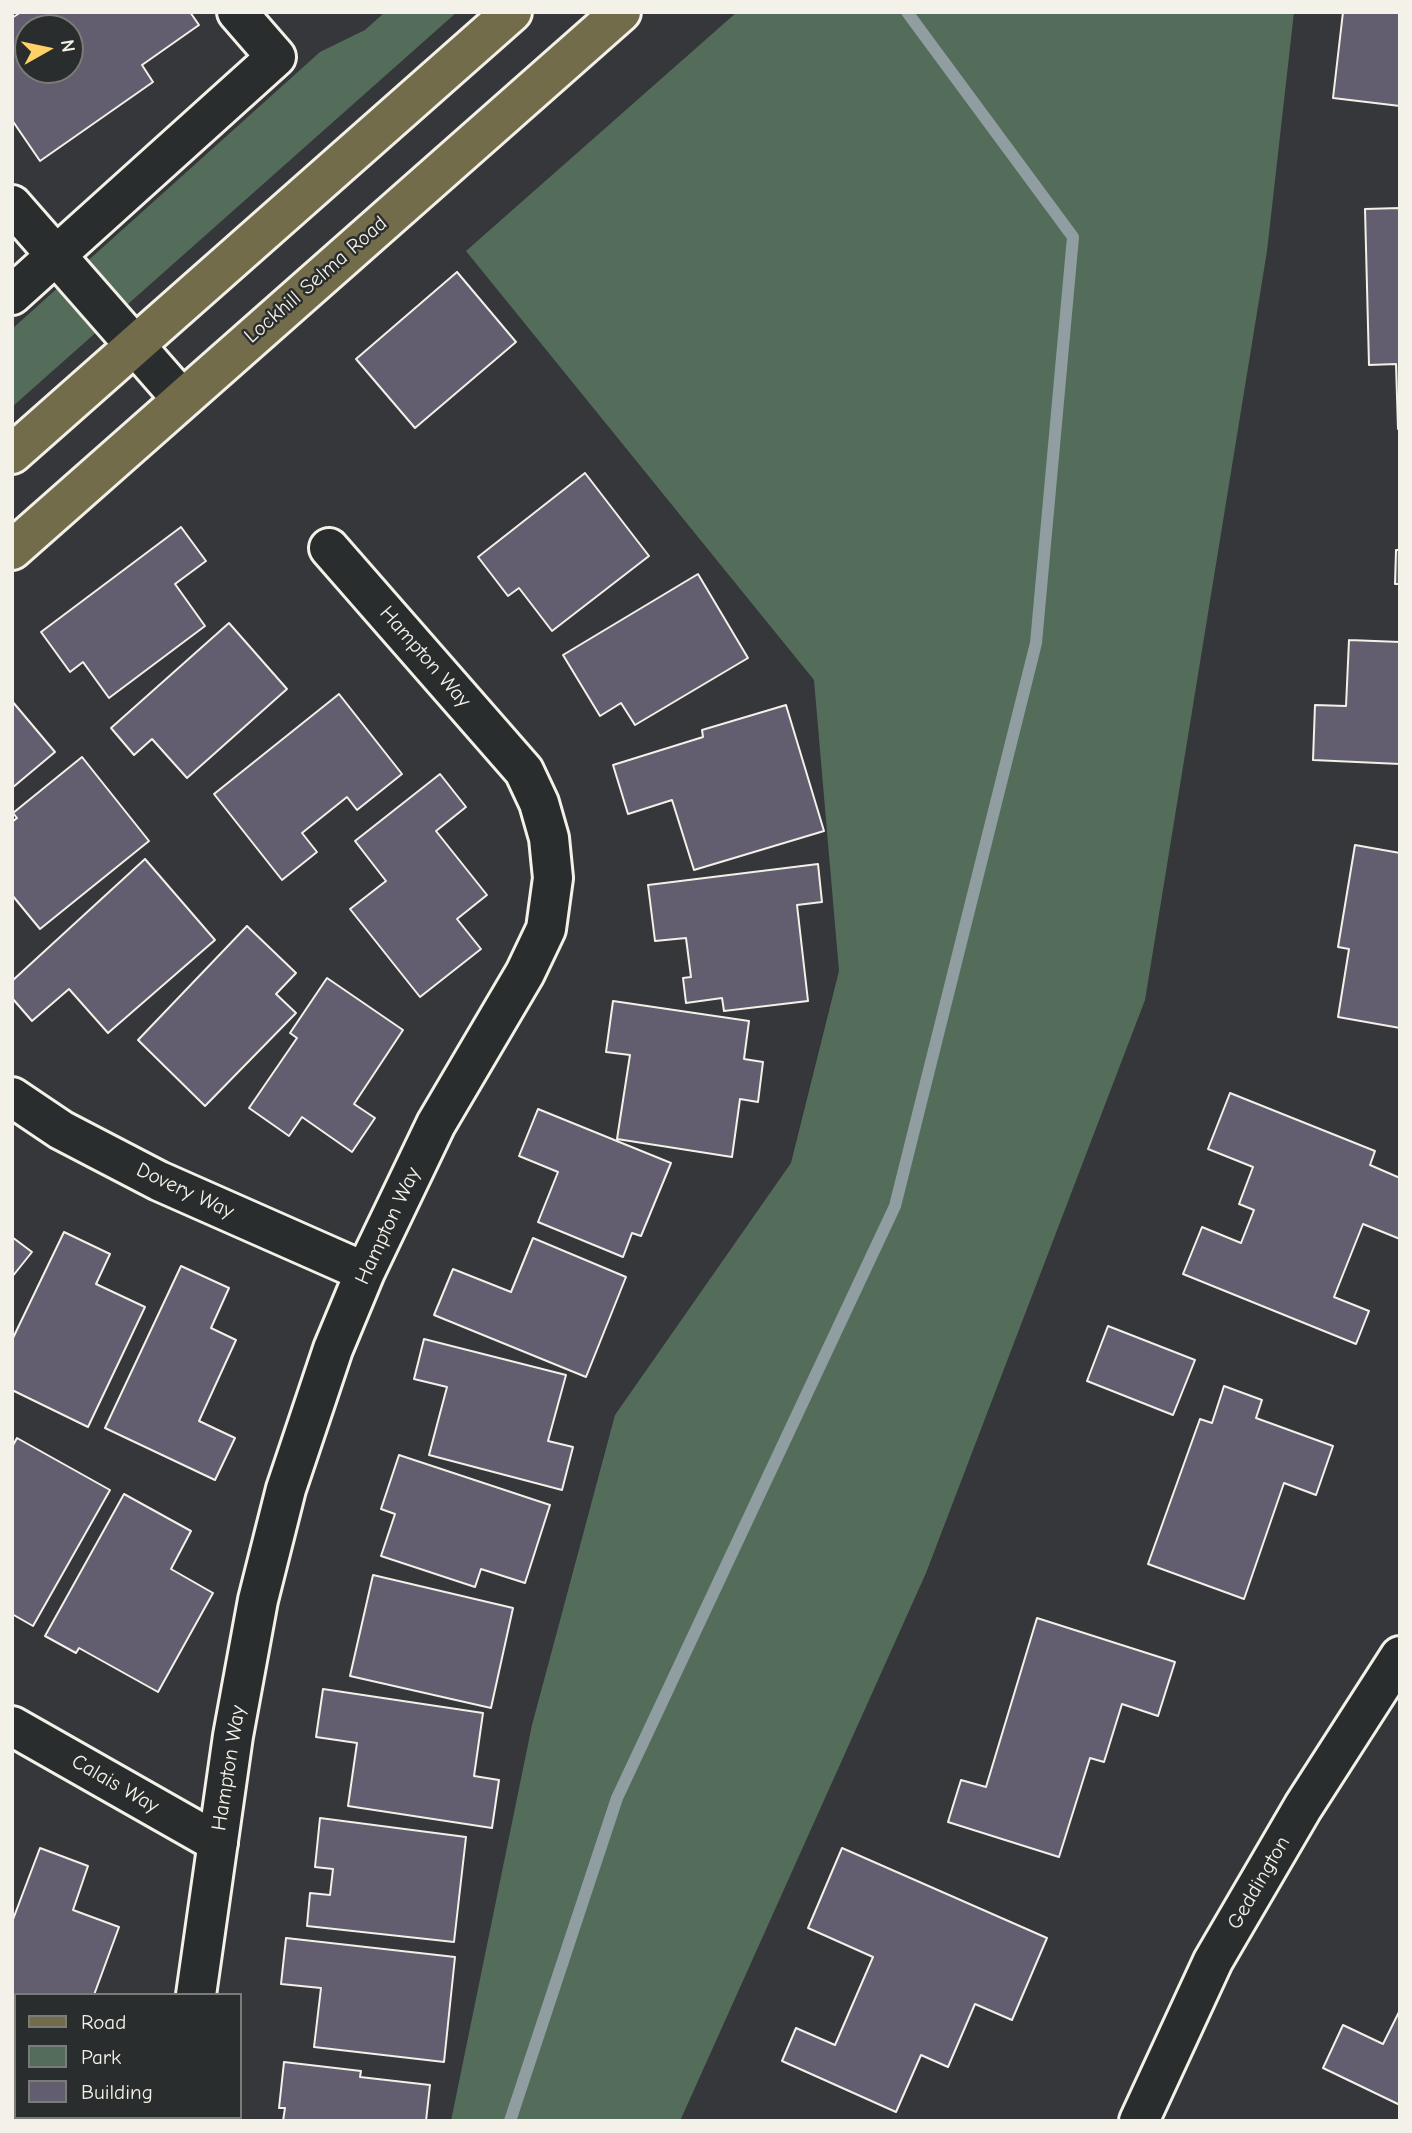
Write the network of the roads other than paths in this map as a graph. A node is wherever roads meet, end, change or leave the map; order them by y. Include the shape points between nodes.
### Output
1 (237, 12) edge
2 (512, 12) edge
3 (621, 12) edge
4 (12, 205) edge
5 (56, 256) junction
6 (12, 295) edge
7 (136, 345) junction
8 (181, 398) junction
9 (12, 454) edge
10 (329, 548) dead end
11 (12, 550) edge
12 (12, 1097) edge
13 (365, 1272) junction
14 (1400, 1656) edge
15 (12, 1726) edge
16 (218, 1843) junction
17 (196, 1993) edge
18 (1139, 2121) edge

1 - 5 street via 276,57
2 - 7 main road
3 - 8 main road, Lockhill Selma Road
4 - 5 street
5 - 6 street
5 - 7 street
7 - 8 street
7 - 9 main road
8 - 11 main road, Lockhill Selma Road
10 - 13 street, Hampton Way via 524,771 540,803 553,878 546,929 436,1124
12 - 13 street, Dovery Way via 61,1130 159,1181
13 - 16 street, Hampton Way via 333,1349 286,1489 261,1587
14 - 18 street, Geddington via 1303,1807 1213,1961
15 - 16 street, Calais Way
16 - 17 street, Hampton Way

